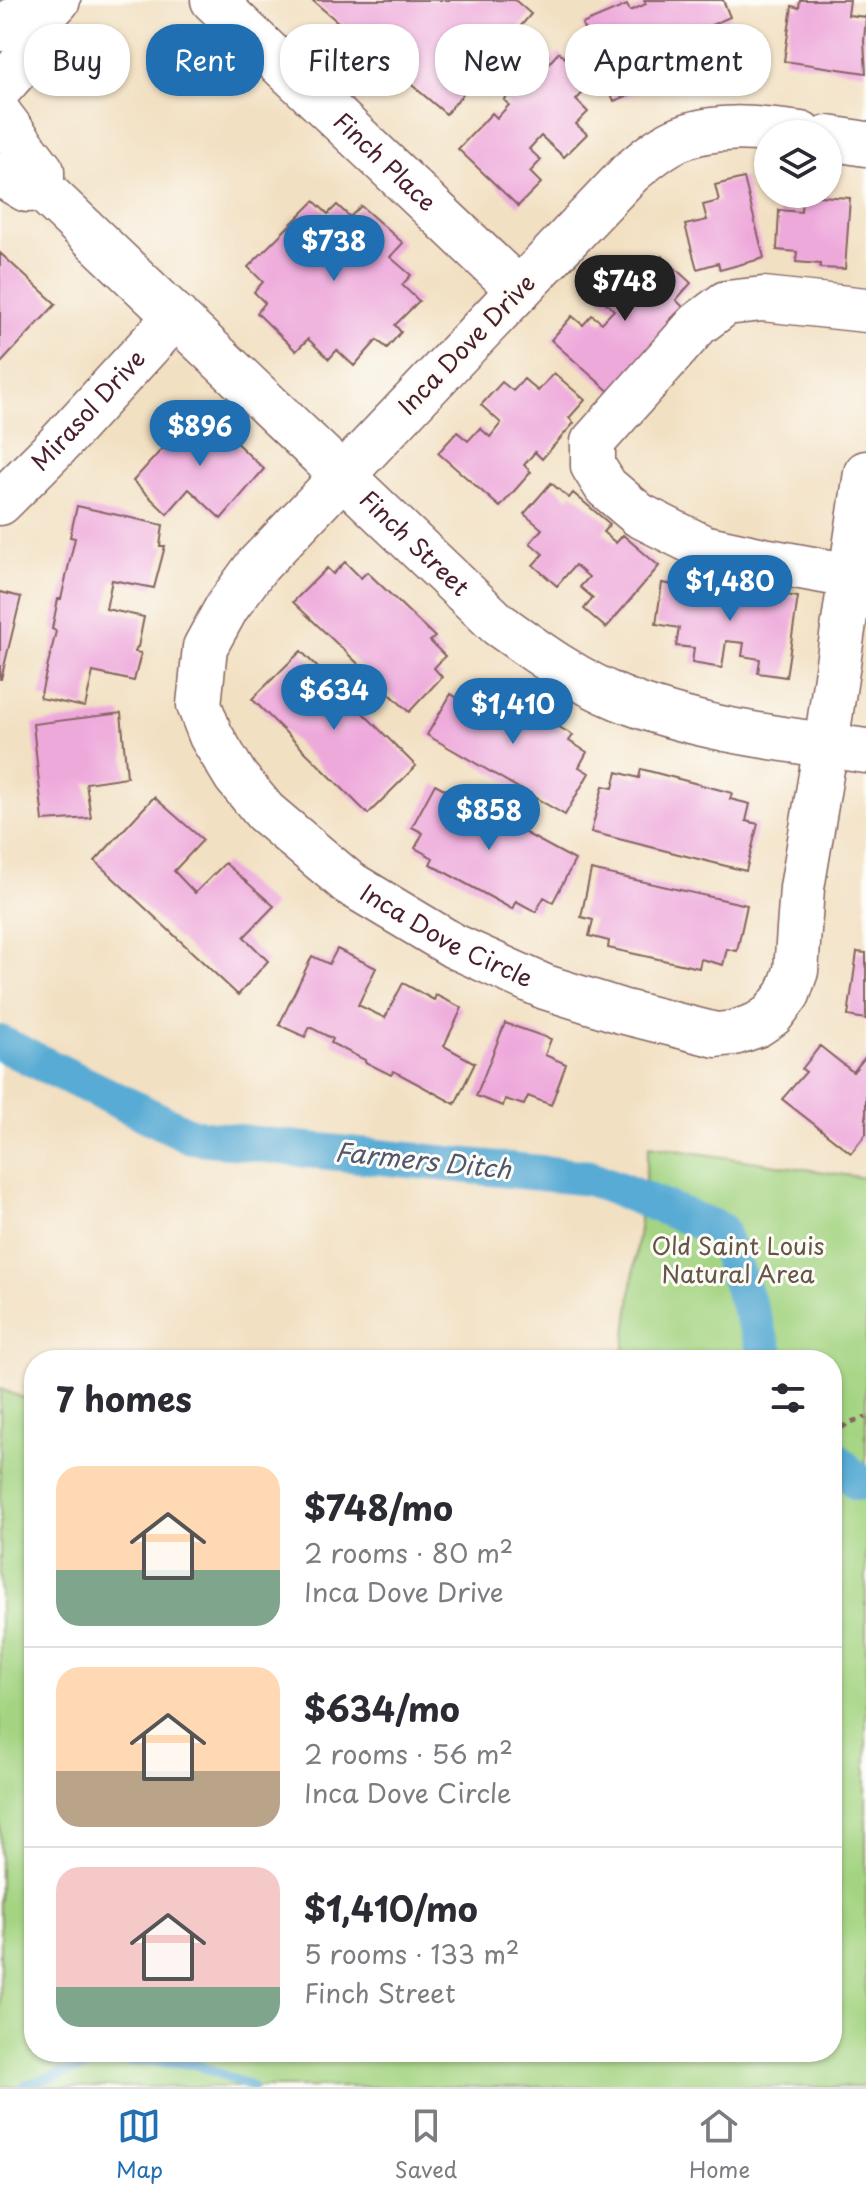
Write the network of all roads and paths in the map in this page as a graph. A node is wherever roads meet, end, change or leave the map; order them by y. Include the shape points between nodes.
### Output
1 (213, 0) edge
2 (51, 7) edge
3 (0, 29) edge
4 (0, 88) edge
5 (0, 115) edge
6 (754, 131) edge
7 (842, 140) edge
8 (866, 144) edge
9 (0, 174) edge
10 (42, 189) junction
11 (519, 290) junction
12 (866, 310) edge
13 (176, 316) junction
14 (866, 473) edge
15 (342, 475) junction
16 (0, 503) edge
17 (851, 576) junction
18 (846, 748) edge
19 (866, 1417) edge
20 (842, 1428) edge

1 - 11 street, Finch Place
2 - 3 street via 20,15
2 - 4 street via 35,45
5 - 10 street, Finch Street via 42,171
6 - 11 street, Inca Dove Drive via 702,131 651,155
7 - 8 street
9 - 10 street, Finch Street via 27,190
10 - 13 street, Finch Street
11 - 15 street, Inca Dove Drive
12 - 17 street via 763,299 726,303 698,324 593,442 593,466 606,487 639,515 703,547
13 - 15 street, Finch Street
13 - 16 street, Mirasol Drive
14 - 17 street, Inca Dove Circle
15 - 18 street, Finch Street via 498,624 617,698 750,735
15 - 18 street, Inca Dove Circle via 256,567 227,607 205,647 199,705 236,777 265,812 349,883 454,946 545,987 647,1018 716,1035 757,1025 788,994 796,971 802,888
17 - 18 street, Inca Dove Circle
19 - 20 path

